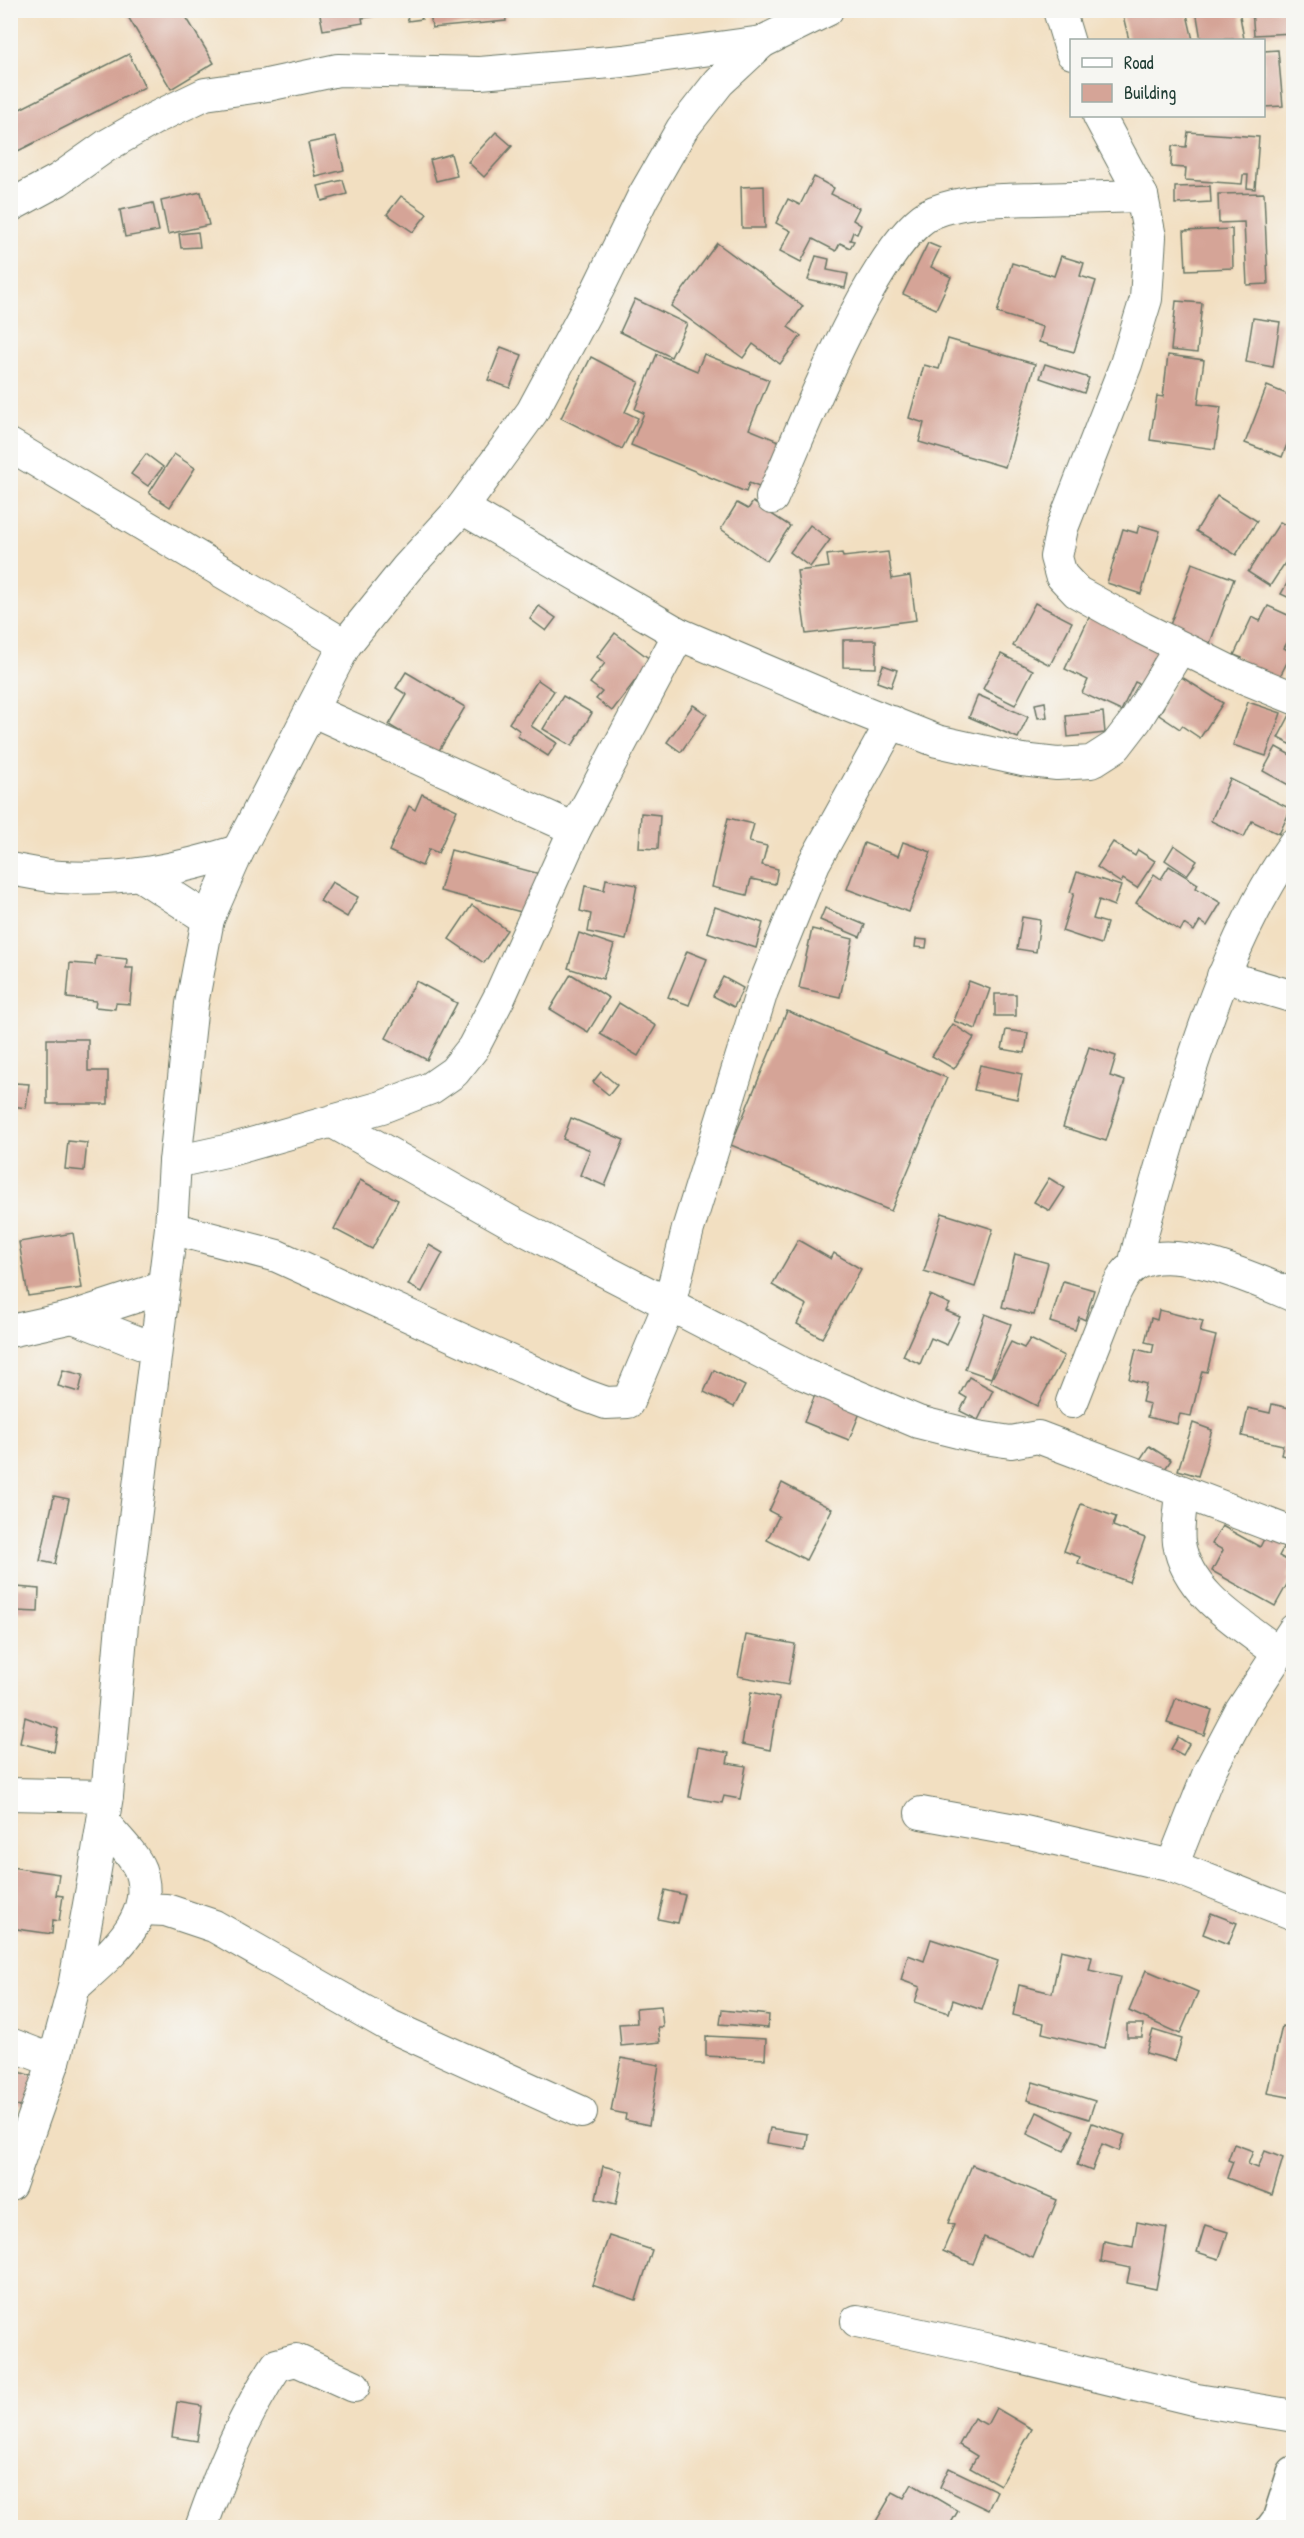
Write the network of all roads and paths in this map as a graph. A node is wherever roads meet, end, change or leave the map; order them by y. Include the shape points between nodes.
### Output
1 (827, 10) edge
2 (1059, 10) edge
3 (762, 42) junction
4 (1070, 49) edge
5 (1100, 117) edge
6 (1142, 196) junction
7 (10, 206) edge
8 (10, 445) edge
9 (772, 498) dead end
10 (462, 508) junction
11 (680, 634) junction
12 (345, 645) junction
13 (1180, 648) junction
14 (1293, 698) edge
15 (311, 710) junction
16 (892, 722) junction
17 (575, 829) junction
18 (1293, 844) edge
19 (238, 851) junction
20 (10, 869) edge
21 (140, 875) junction
22 (208, 919) junction
23 (1223, 976) junction
24 (1293, 997) edge
25 (333, 1122) junction
26 (175, 1162) junction
27 (171, 1228) junction
28 (1134, 1266) junction
29 (162, 1288) junction
30 (1293, 1296) edge
31 (669, 1305) junction
32 (73, 1317) junction
33 (10, 1331) edge
34 (155, 1348) junction
35 (1072, 1402) dead end
36 (1182, 1492) junction
37 (1293, 1534) edge
38 (1286, 1641) edge
39 (10, 1794) edge
40 (105, 1809) junction
41 (921, 1813) dead end
42 (1172, 1866) junction
43 (142, 1909) junction
44 (1293, 1914) edge
45 (74, 1987) junction
46 (10, 2044) edge
47 (54, 2061) junction
48 (581, 2112) dead end
49 (10, 2185) edge
50 (857, 2321) dead end
51 (354, 2386) dead end
52 (1293, 2416) edge
53 (1293, 2473) edge
54 (201, 2528) edge
55 (1273, 2528) edge

1 - 3 street
2 - 4 street
3 - 7 street via 623,61 480,73 338,70 206,94 154,118
3 - 10 street via 719,82 682,129 532,412
5 - 6 street
6 - 9 street via 983,200 932,213 900,239 843,341
6 - 13 street via 1150,237 1146,299 1126,364 1062,528 1056,557 1060,575 1077,592
8 - 12 street
10 - 11 street
10 - 12 street
11 - 16 street
11 - 17 street
12 - 15 street
13 - 14 street
13 - 16 street via 1116,746 1091,762 1022,760 937,741
15 - 17 street
15 - 19 street
16 - 31 street via 814,863 762,991 688,1229
17 - 25 street via 500,996 454,1072 431,1088
18 - 23 street via 1252,911
19 - 21 street
19 - 22 street
20 - 21 street via 60,877
21 - 22 street
22 - 26 street via 192,1004
23 - 24 street
23 - 28 street via 1188,1078
25 - 26 street
25 - 31 street via 514,1224
26 - 27 street
27 - 29 street
27 - 31 street via 277,1256 606,1403 628,1402
28 - 30 street via 1164,1256 1194,1260
28 - 35 street via 1122,1277 1115,1292
29 - 32 street
29 - 34 street
31 - 36 street via 801,1373 918,1422 1011,1442 1038,1437
32 - 33 street
32 - 34 street
34 - 40 street via 122,1624
36 - 37 street
36 - 38 street via 1179,1542 1192,1579 1226,1612
38 - 42 street via 1210,1770
39 - 40 street
40 - 43 street via 139,1868
40 - 45 street
41 - 42 street
42 - 44 street
43 - 45 street via 107,1956
43 - 48 street via 166,1910 214,1926 390,2026
45 - 47 street
46 - 47 street
47 - 49 street
50 - 52 street via 1197,2400
51 - 54 street via 296,2360 277,2365 258,2393 236,2439
53 - 55 street

